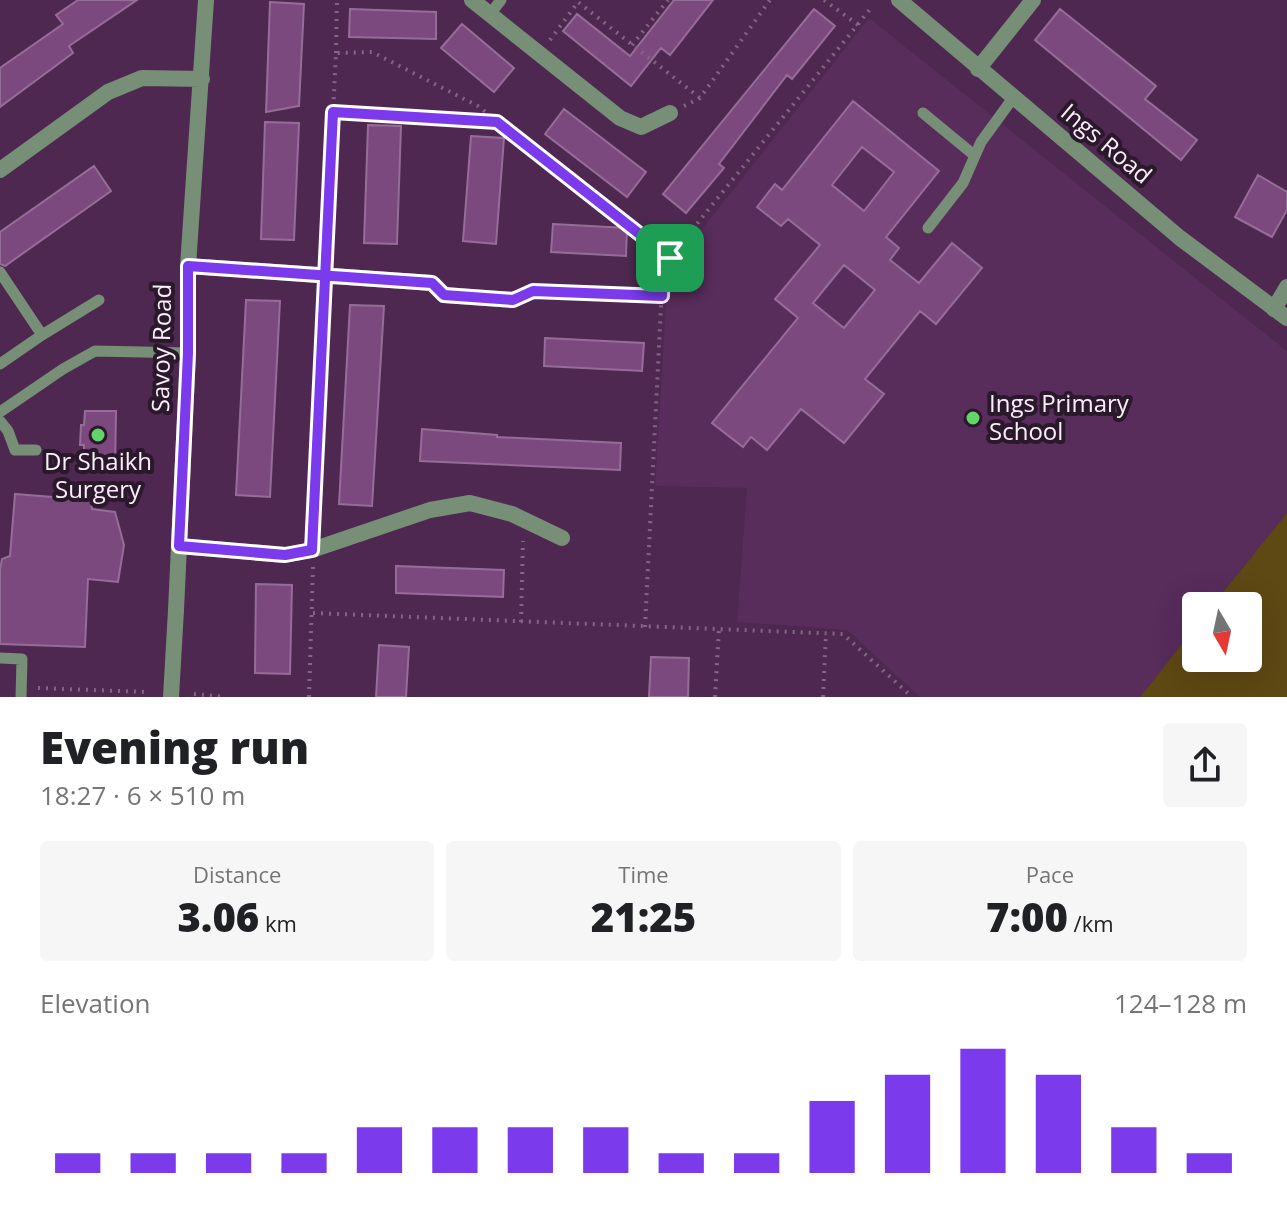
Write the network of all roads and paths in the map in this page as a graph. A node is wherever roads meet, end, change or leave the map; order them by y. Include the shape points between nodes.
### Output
1 (206, 0) edge
2 (337, 0) edge
3 (472, 0) edge
4 (668, 0) edge
5 (770, 0) edge
6 (824, 0) edge
7 (899, 0) edge
8 (1033, 0) edge
9 (578, 1) edge
10 (496, 7) edge
11 (871, 8) dead end
12 (858, 25) junction
13 (632, 45) junction
14 (336, 53) junction
15 (540, 54) junction
16 (978, 69) junction
17 (202, 79) junction
18 (700, 98) junction
19 (1013, 98) junction
20 (333, 112) junction
21 (670, 113) joint
22 (923, 113) dead end
23 (497, 122) junction
24 (974, 155) junction
25 (0, 170) edge
26 (928, 228) dead end
27 (670, 258) junction
28 (188, 266) junction
29 (0, 272) edge
30 (325, 274) junction
31 (1287, 287) edge
32 (662, 296) junction
33 (99, 300) dead end
34 (513, 300) joint
35 (1280, 314) edge
36 (42, 335) junction
37 (188, 353) junction
38 (0, 364) edge
39 (0, 412) edge
40 (0, 421) edge
41 (36, 450) dead end
42 (523, 519) junction
43 (562, 538) dead end
44 (179, 546) junction
45 (312, 550) junction
46 (313, 613) junction
47 (521, 622) junction
48 (645, 627) junction
49 (719, 629) junction
50 (826, 633) junction
51 (0, 658) edge
52 (21, 692) edge
53 (147, 692) dead end
54 (194, 694) dead end
55 (171, 697) edge
56 (225, 697) edge
57 (309, 697) edge
58 (715, 697) edge
59 (823, 697) edge
60 (912, 697) edge

1 - 17 street, Savoy Road
2 - 14 path
3 - 10 street
4 - 13 path
5 - 18 path
6 - 12 path
7 - 16 street, Ings Road
8 - 16 street
9 - 13 path
9 - 15 path
10 - 15 street
11 - 12 path
12 - 27 path
13 - 18 path
14 - 20 path
14 - 23 path via 372,52 478,106
15 - 21 street via 620,118 641,127
16 - 19 street, Ings Road
17 - 25 street via 142,78 108,92
17 - 28 street, Savoy Road
18 - 21 path
19 - 24 lane
19 - 35 street, Ings Road
20 - 23 path
20 - 30 path
22 - 24 lane
23 - 27 path
24 - 26 lane via 963,183
27 - 32 path via 663,266
28 - 30 street
28 - 37 street, Savoy Road
29 - 36 lane
30 - 34 street via 432,283 444,295
30 - 45 path
31 - 35 street
32 - 34 path via 533,291
32 - 48 path
33 - 36 lane
36 - 38 lane
37 - 39 lane via 95,351
37 - 44 street, Savoy Road
40 - 41 lane via 15,450
42 - 43 street
42 - 45 street via 470,503 430,510
42 - 47 path
44 - 45 street via 285,555
44 - 55 street, Savoy Road, bridge
45 - 46 path
46 - 47 path
46 - 57 path
47 - 48 path
48 - 49 path
49 - 50 path
49 - 58 path
50 - 59 path
50 - 60 path via 843,634
51 - 52 lane via 22,659
52 - 53 path
54 - 56 path

